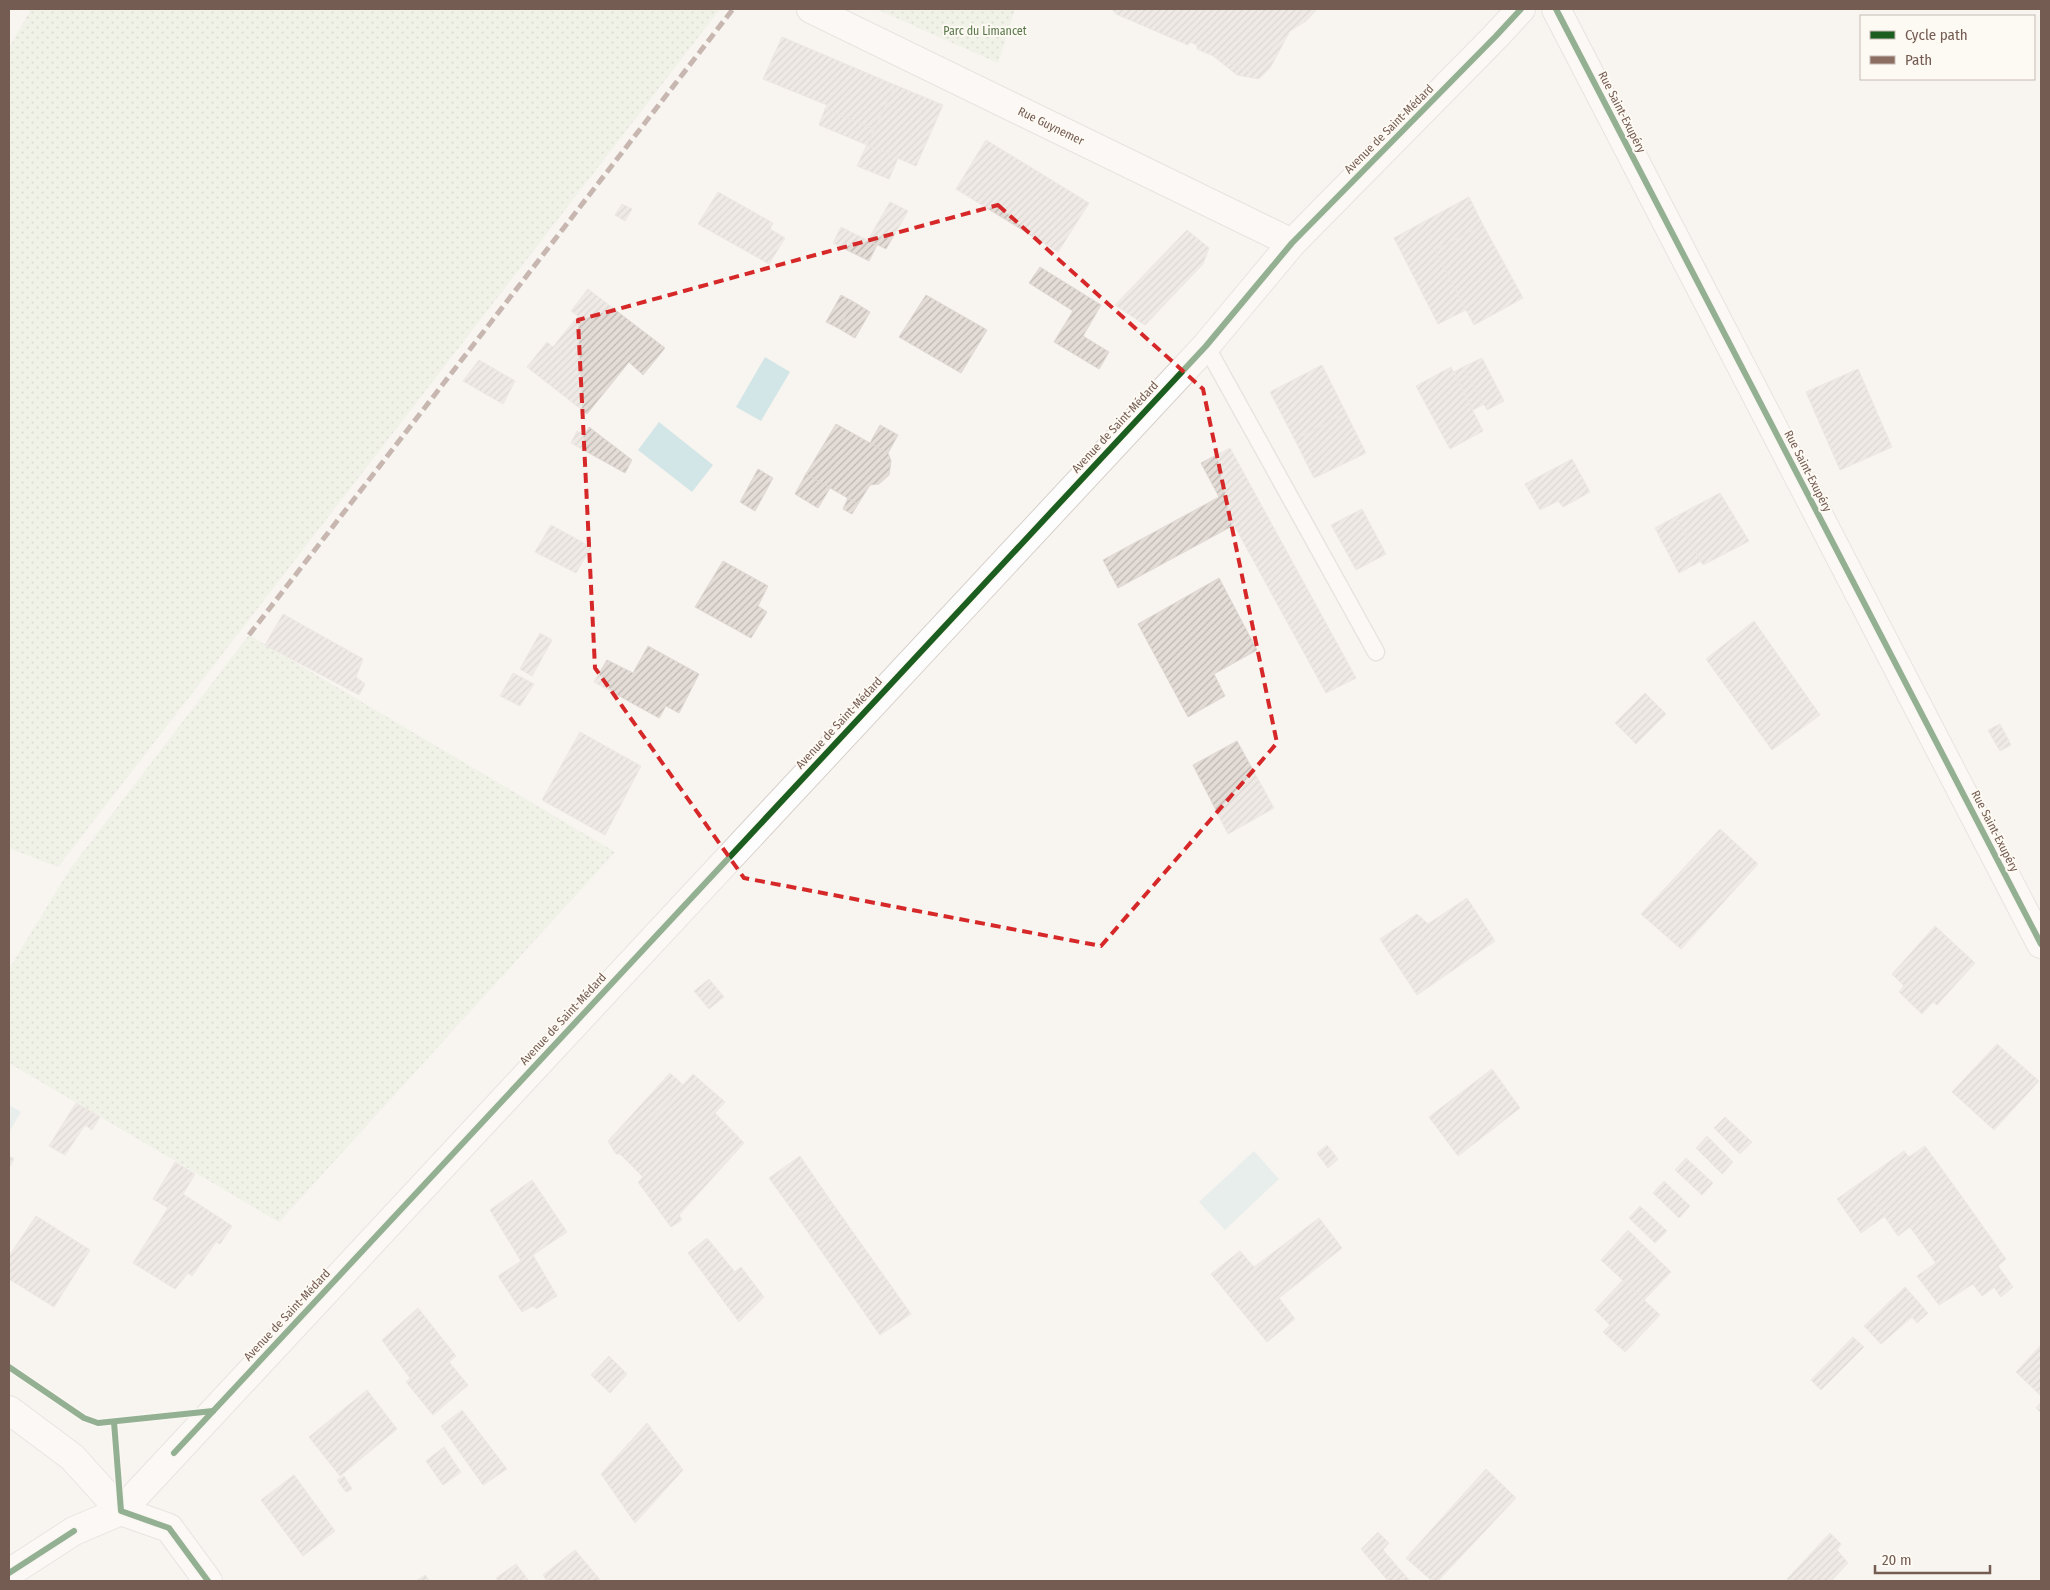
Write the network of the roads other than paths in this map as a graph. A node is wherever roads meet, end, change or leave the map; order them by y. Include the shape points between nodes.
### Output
1 (811, 9) edge
2 (1521, 9) edge
3 (1556, 9) edge
4 (1292, 243) junction
5 (1206, 346) junction
6 (1376, 652) dead end
7 (2041, 944) edge
8 (9, 1410) edge
9 (120, 1511) junction
10 (9, 1573) edge
11 (208, 1581) edge

1 - 4 main road, Rue Guynemer
2 - 4 main road, Avenue de Saint-Médard
3 - 7 main road, Rue Saint-Exupéry
4 - 5 main road, Avenue de Saint-Médard
5 - 6 lane
5 - 9 main road, Avenue de Saint-Médard
8 - 9 main road via 72,1457
9 - 10 main road via 74,1531
9 - 11 main road via 169,1528

